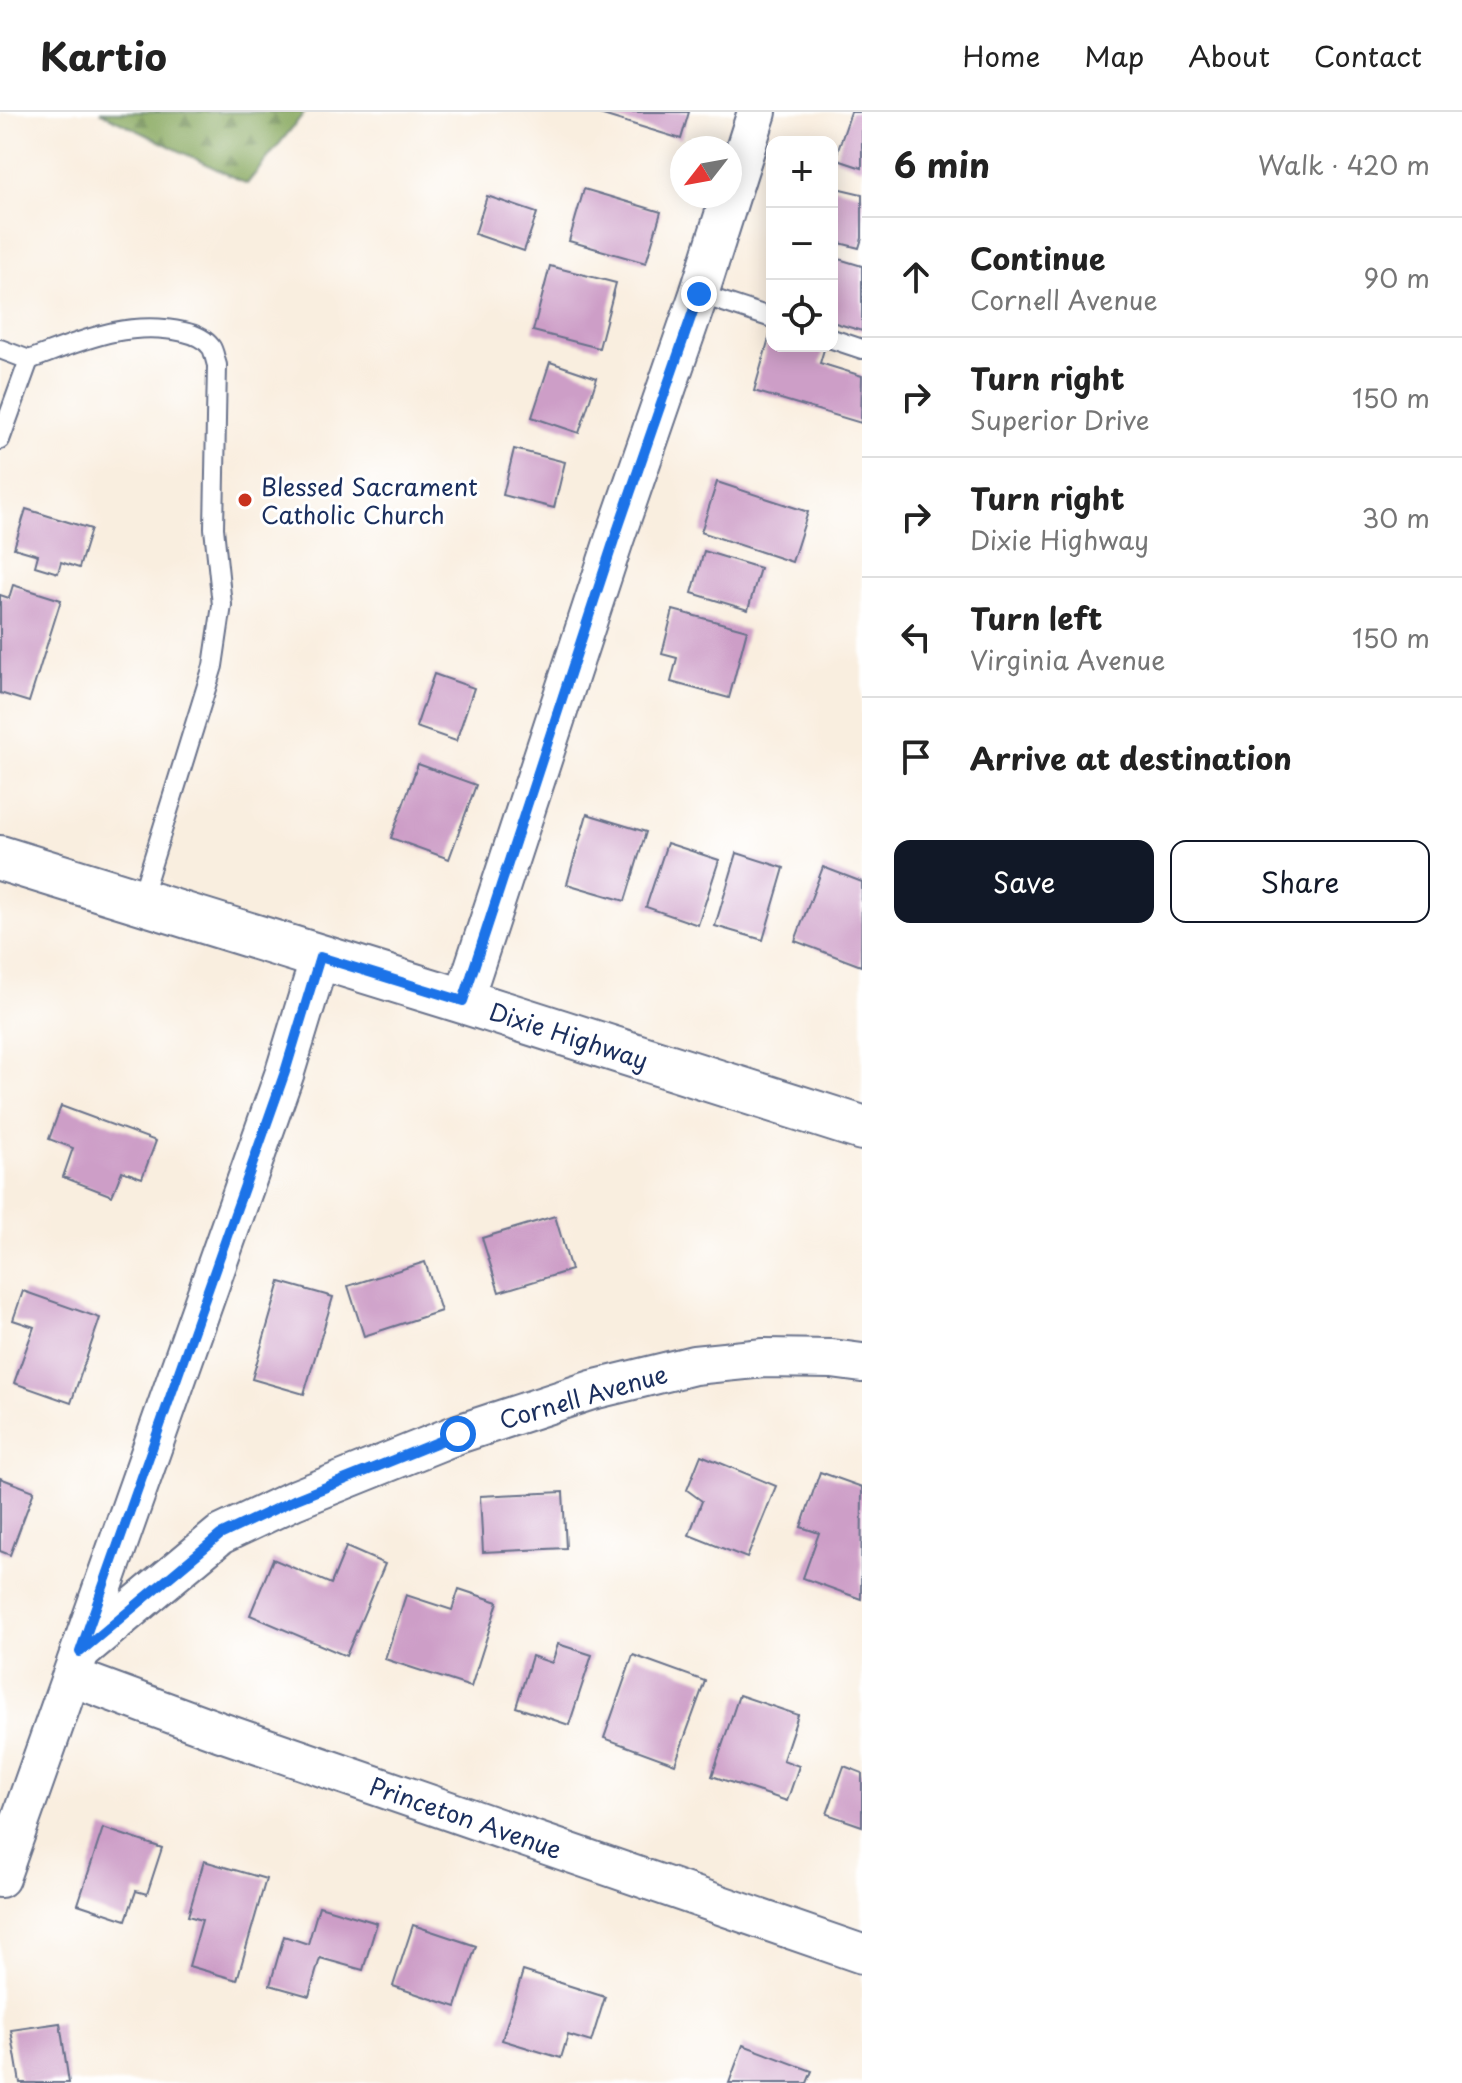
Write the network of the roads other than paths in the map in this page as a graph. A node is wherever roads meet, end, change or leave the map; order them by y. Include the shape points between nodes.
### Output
1 (757, 112) edge
2 (699, 294) junction
3 (766, 316) edge
4 (838, 341) edge
5 (0, 349) edge
6 (862, 349) edge
7 (29, 360) junction
8 (0, 440) edge
9 (0, 858) edge
10 (140, 902) junction
11 (320, 957) junction
12 (463, 1001) junction
13 (862, 1128) edge
14 (862, 1363) edge
15 (76, 1664) junction
16 (0, 1878) edge
17 (862, 1954) edge

1 - 2 street
2 - 3 lane
2 - 12 street
4 - 6 lane
5 - 7 lane
7 - 8 lane
7 - 10 lane via 100,334 163,327 194,334 211,347 217,365 214,528 222,605 213,666
9 - 10 main road, Dixie Highway
10 - 11 main road, Dixie Highway
11 - 12 main road, Dixie Highway
11 - 15 street via 285,1072
12 - 13 main road, Dixie Highway
14 - 15 street, Cornell Avenue via 764,1358 694,1365 592,1390 458,1434 220,1535
15 - 16 street
15 - 17 street, Princeton Avenue via 236,1737

